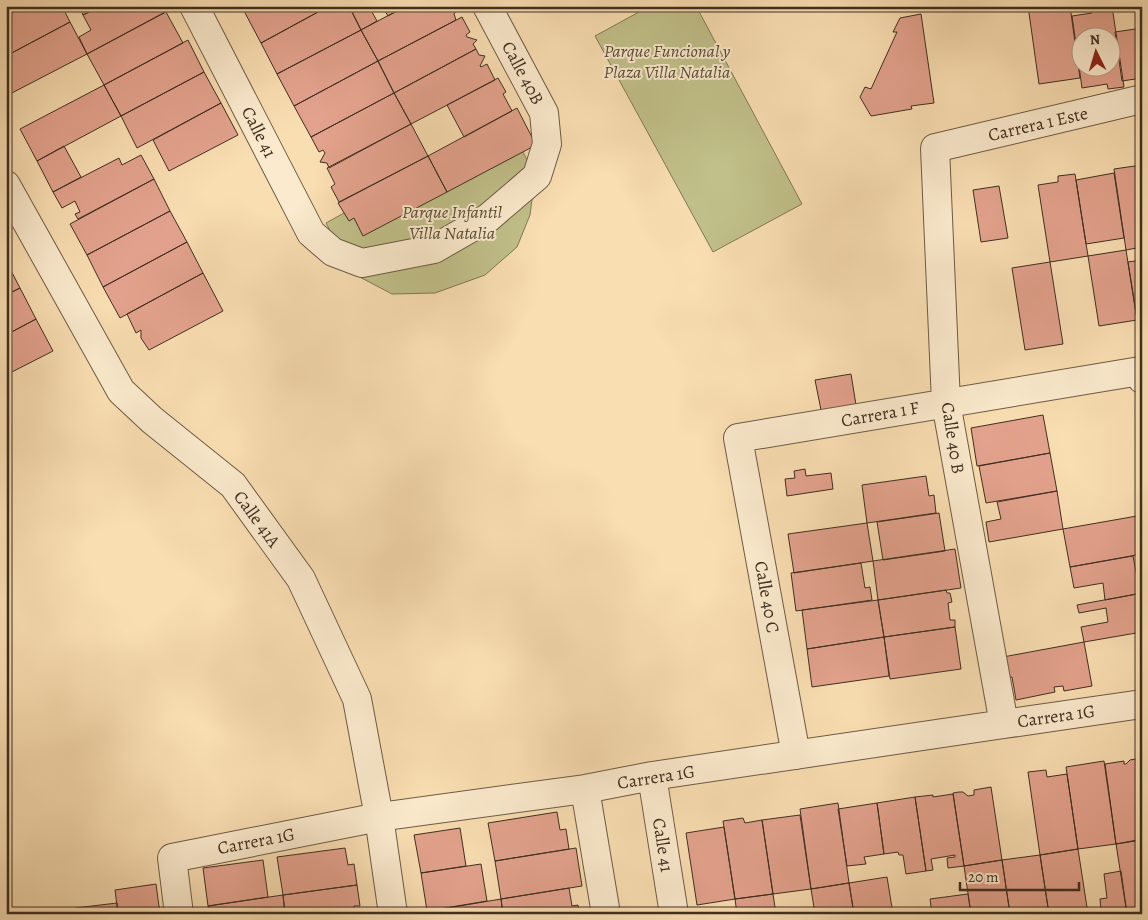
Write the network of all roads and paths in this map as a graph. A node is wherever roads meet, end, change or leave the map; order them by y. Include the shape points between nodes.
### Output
1 (194, 6) edge
2 (486, 6) edge
3 (1142, 99) edge
4 (547, 144) joint
5 (935, 148) joint
6 (6, 185) edge
7 (1141, 375) edge
8 (946, 403) junction
9 (738, 438) joint
10 (1142, 704) edge
11 (1004, 724) junction
12 (796, 755) junction
13 (652, 776) junction
14 (585, 789) junction
15 (379, 817) junction
16 (179, 914) edge
17 (393, 914) edge
18 (606, 914) edge
19 (674, 914) edge

1 - 4 street, Calle 41 via 311,233 333,252 362,263 434,249 488,218 537,176
2 - 4 street, Calle 40B via 544,113
3 - 5 street, Carrera 1 Este
5 - 8 street, Calle 40 B
6 - 15 street, Calle 41A via 121,391 233,485 301,579 357,699
7 - 8 street, Carrera 1 F
8 - 9 street, Carrera 1 F
8 - 11 street, Calle 40 B
9 - 12 street, Calle 40 C
10 - 11 street, Carrera 1G
11 - 12 street, Carrera 1G
12 - 13 street, Carrera 1G
13 - 14 street, Carrera 1G
13 - 19 street, Calle 41
14 - 15 street, Carrera 1G
14 - 18 street
15 - 16 street, Carrera 1G via 172,858
15 - 17 street, Calle 41A

